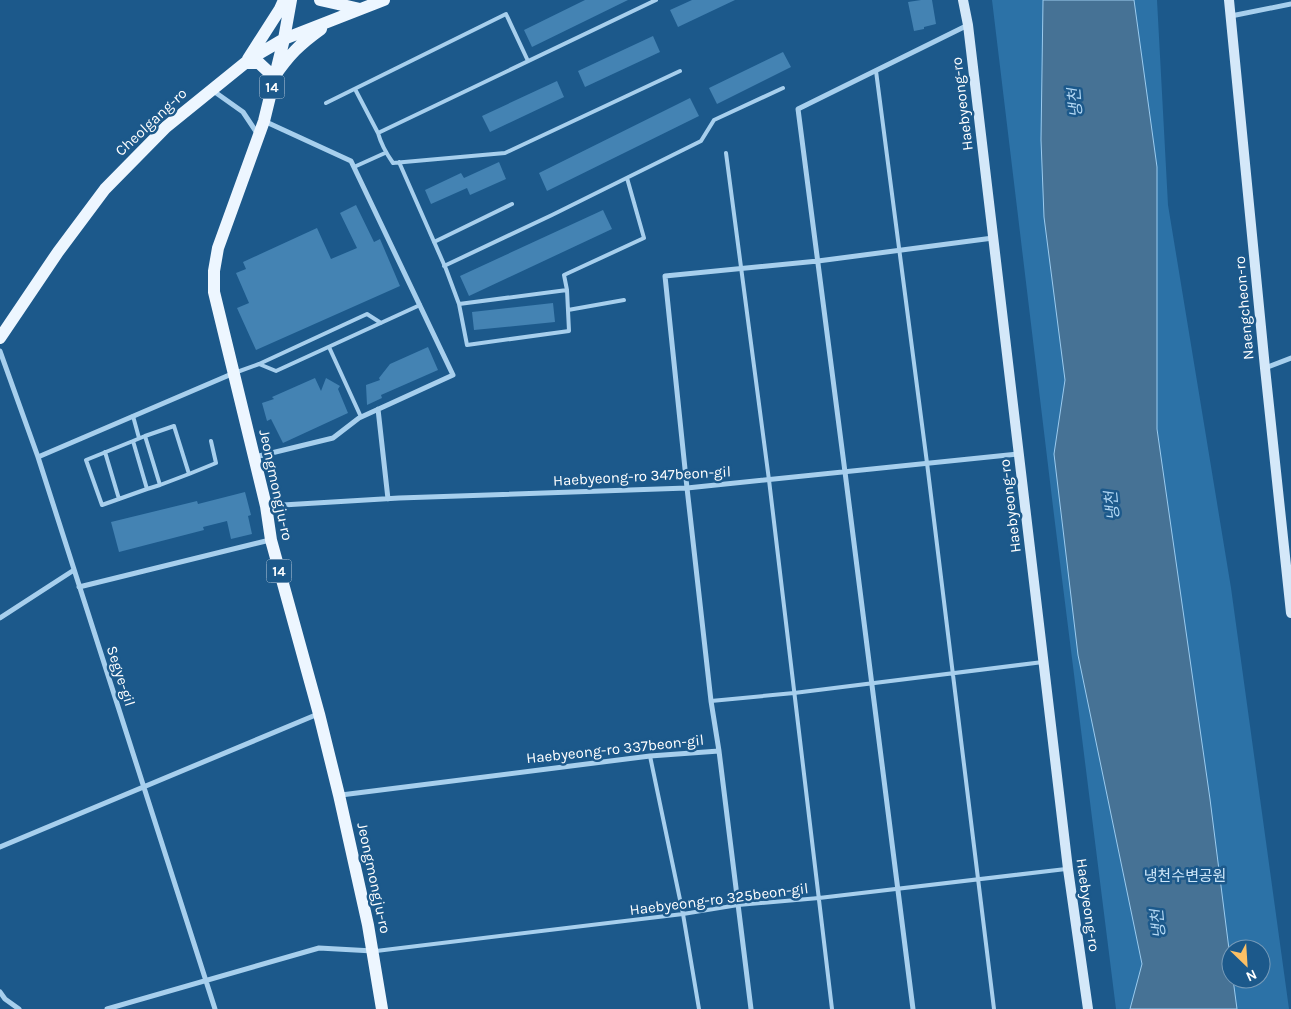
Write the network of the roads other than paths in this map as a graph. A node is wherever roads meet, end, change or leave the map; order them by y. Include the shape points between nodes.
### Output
1 (284, 0) edge
2 (291, 0) edge
3 (320, 0) edge
4 (384, 0) edge
5 (656, 0) edge
6 (963, 0) edge
7 (1229, 0) edge
8 (1291, 4) edge
9 (360, 9) junction
10 (1231, 16) junction
11 (336, 19) junction
12 (968, 26) junction
13 (284, 38) junction
14 (528, 61) junction
15 (245, 63) junction
16 (680, 71) dead end
17 (876, 71) junction
18 (274, 76) junction
19 (783, 88) dead end
20 (211, 89) junction
21 (355, 89) junction
22 (326, 103) dead end
23 (264, 120) junction
24 (378, 133) junction
25 (259, 135) junction
26 (386, 153) junction
27 (726, 153) dead end
28 (399, 162) junction
29 (354, 167) junction
30 (627, 178) junction
31 (512, 204) dead end
32 (993, 238) junction
33 (434, 242) junction
34 (900, 250) junction
35 (818, 261) junction
36 (444, 266) junction
37 (741, 269) junction
38 (567, 290) junction
39 (624, 300) dead end
40 (459, 304) junction
41 (420, 305) junction
42 (568, 310) junction
43 (381, 323) junction
44 (0, 338) edge
45 (329, 347) junction
46 (0, 351) edge
47 (1291, 358) edge
48 (259, 364) junction
49 (1265, 368) junction
50 (234, 373) junction
51 (378, 409) junction
52 (133, 416) junction
53 (361, 417) junction
54 (146, 436) junction
55 (139, 438) junction
56 (133, 441) junction
57 (211, 441) dead end
58 (105, 452) junction
59 (1018, 454) junction
60 (38, 457) junction
61 (255, 457) junction
62 (928, 463) junction
63 (845, 472) junction
64 (189, 474) junction
65 (769, 480) junction
66 (160, 485) junction
67 (686, 488) junction
68 (147, 489) junction
69 (119, 499) junction
70 (388, 499) junction
71 (266, 506) junction
72 (271, 540) junction
73 (74, 570) junction
74 (79, 586) junction
75 (1291, 613) edge
76 (0, 618) edge
77 (1043, 662) junction
78 (954, 673) junction
79 (872, 683) junction
80 (794, 693) junction
81 (711, 701) junction
82 (318, 714) junction
83 (719, 751) junction
84 (650, 756) junction
85 (144, 787) junction
86 (339, 795) junction
87 (0, 847) edge
88 (1068, 869) junction
89 (978, 879) junction
90 (898, 889) junction
91 (818, 898) junction
92 (738, 905) junction
93 (683, 914) junction
94 (374, 952) junction
95 (206, 981) junction
96 (0, 992) edge
97 (19, 1009) edge
98 (107, 1009) edge
99 (214, 1009) edge
100 (382, 1009) edge
101 (699, 1009) edge
102 (751, 1009) edge
103 (832, 1009) edge
104 (913, 1009) edge
105 (994, 1009) edge
106 (1088, 1009) edge

1 - 15 main road
2 - 13 main road, Jeongmongju-ro / 14
3 - 9 main road
4 - 9 main road, Cheolgang-ro
5 - 14 lane
6 - 12 main road, Haebyeong-ro
7 - 10 main road, Naengcheon-ro
8 - 10 street
9 - 11 main road, Cheolgang-ro
10 - 49 main road, Naengcheon-ro
11 - 13 main road, Cheolgang-ro
11 - 18 main road via 298,46
12 - 17 street
12 - 32 main road, Haebyeong-ro
13 - 15 main road, Cheolgang-ro
13 - 18 main road, Jeongmongju-ro / 14
14 - 21 lane via 506,14
14 - 24 lane
15 - 18 main road via 259,63
15 - 20 main road, Cheolgang-ro
16 - 28 lane via 505,153
17 - 34 lane
17 - 35 street via 798,110
18 - 23 main road, Jeongmongju-ro / 14
19 - 30 lane via 714,120 701,141
20 - 25 street via 243,112
20 - 44 main road, Cheolgang-ro via 166,126 105,189
21 - 22 lane
21 - 24 lane
23 - 25 main road, Jeongmongju-ro / 14
23 - 29 street via 352,161
24 - 26 lane
25 - 50 main road, Jeongmongju-ro / 14 via 218,248 214,271 214,292
26 - 28 lane via 392,163
26 - 29 lane
27 - 37 lane
28 - 33 lane
29 - 41 street
30 - 36 lane
30 - 38 lane via 644,238 564,275
31 - 33 lane
32 - 34 street
32 - 59 main road, Haebyeong-ro
33 - 36 lane
34 - 35 street
34 - 62 lane
35 - 37 street
35 - 63 street
36 - 40 lane
37 - 65 lane
37 - 67 street, Haebyeong-ro 337beon-gil via 664,276
38 - 40 lane
38 - 42 lane
39 - 42 lane
40 - 42 lane via 467,344 569,331
41 - 43 lane
41 - 51 street via 453,375
43 - 45 lane
43 - 48 lane via 367,314
45 - 48 lane via 276,371
45 - 53 lane
46 - 60 street, Segye-gil
47 - 49 street
48 - 50 lane
49 - 75 main road, Naengcheon-ro
50 - 52 street
50 - 61 main road, Jeongmongju-ro / 14
51 - 53 street
51 - 70 street
52 - 55 lane
52 - 60 street
53 - 61 street via 334,438
54 - 55 lane
54 - 64 lane via 174,426
54 - 66 lane
55 - 56 lane
56 - 58 lane
56 - 68 lane
57 - 64 lane via 216,463
58 - 69 lane
58 - 69 lane via 86,460 102,505
59 - 62 street, Haebyeong-ro 347beon-gil
59 - 77 main road, Haebyeong-ro
60 - 73 street, Segye-gil
61 - 71 main road, Jeongmongju-ro / 14
62 - 63 street, Haebyeong-ro 347beon-gil
62 - 78 lane
63 - 65 street, Haebyeong-ro 347beon-gil
63 - 79 street
64 - 66 lane
65 - 67 street, Haebyeong-ro 347beon-gil
65 - 80 lane
66 - 68 lane
67 - 70 street, Haebyeong-ro 347beon-gil
67 - 81 street, Haebyeong-ro 337beon-gil
68 - 69 lane
70 - 71 street, Haebyeong-ro 347beon-gil
71 - 72 main road, Jeongmongju-ro / 14
72 - 74 street
72 - 82 main road, Jeongmongju-ro / 14
73 - 74 street, Segye-gil
73 - 76 street
74 - 85 street, Segye-gil
77 - 78 lane
77 - 88 main road, Haebyeong-ro
78 - 79 lane
78 - 89 lane
79 - 80 lane
79 - 90 street
80 - 81 lane
80 - 91 lane
81 - 83 street, Haebyeong-ro 337beon-gil
82 - 85 street
82 - 86 main road, Jeongmongju-ro / 14
83 - 84 street, Haebyeong-ro 337beon-gil
83 - 92 street
84 - 86 street, Haebyeong-ro 337beon-gil
84 - 93 lane
85 - 87 street
85 - 95 street, Segye-gil
86 - 94 main road, Jeongmongju-ro / 14
88 - 89 lane, Haebyeong-ro 325beon-gil
88 - 106 main road, Haebyeong-ro
89 - 90 lane, Haebyeong-ro 325beon-gil
89 - 105 lane
90 - 91 lane, Haebyeong-ro 325beon-gil
90 - 104 street
91 - 92 lane, Haebyeong-ro 325beon-gil
91 - 103 lane
92 - 93 lane, Haebyeong-ro 325beon-gil
92 - 102 street
93 - 94 lane, Haebyeong-ro 325beon-gil
93 - 101 lane
94 - 95 street via 319,948
94 - 100 main road, Jeongmongju-ro / 14
95 - 98 street
95 - 99 street, Segye-gil
96 - 97 street via 5,1000

